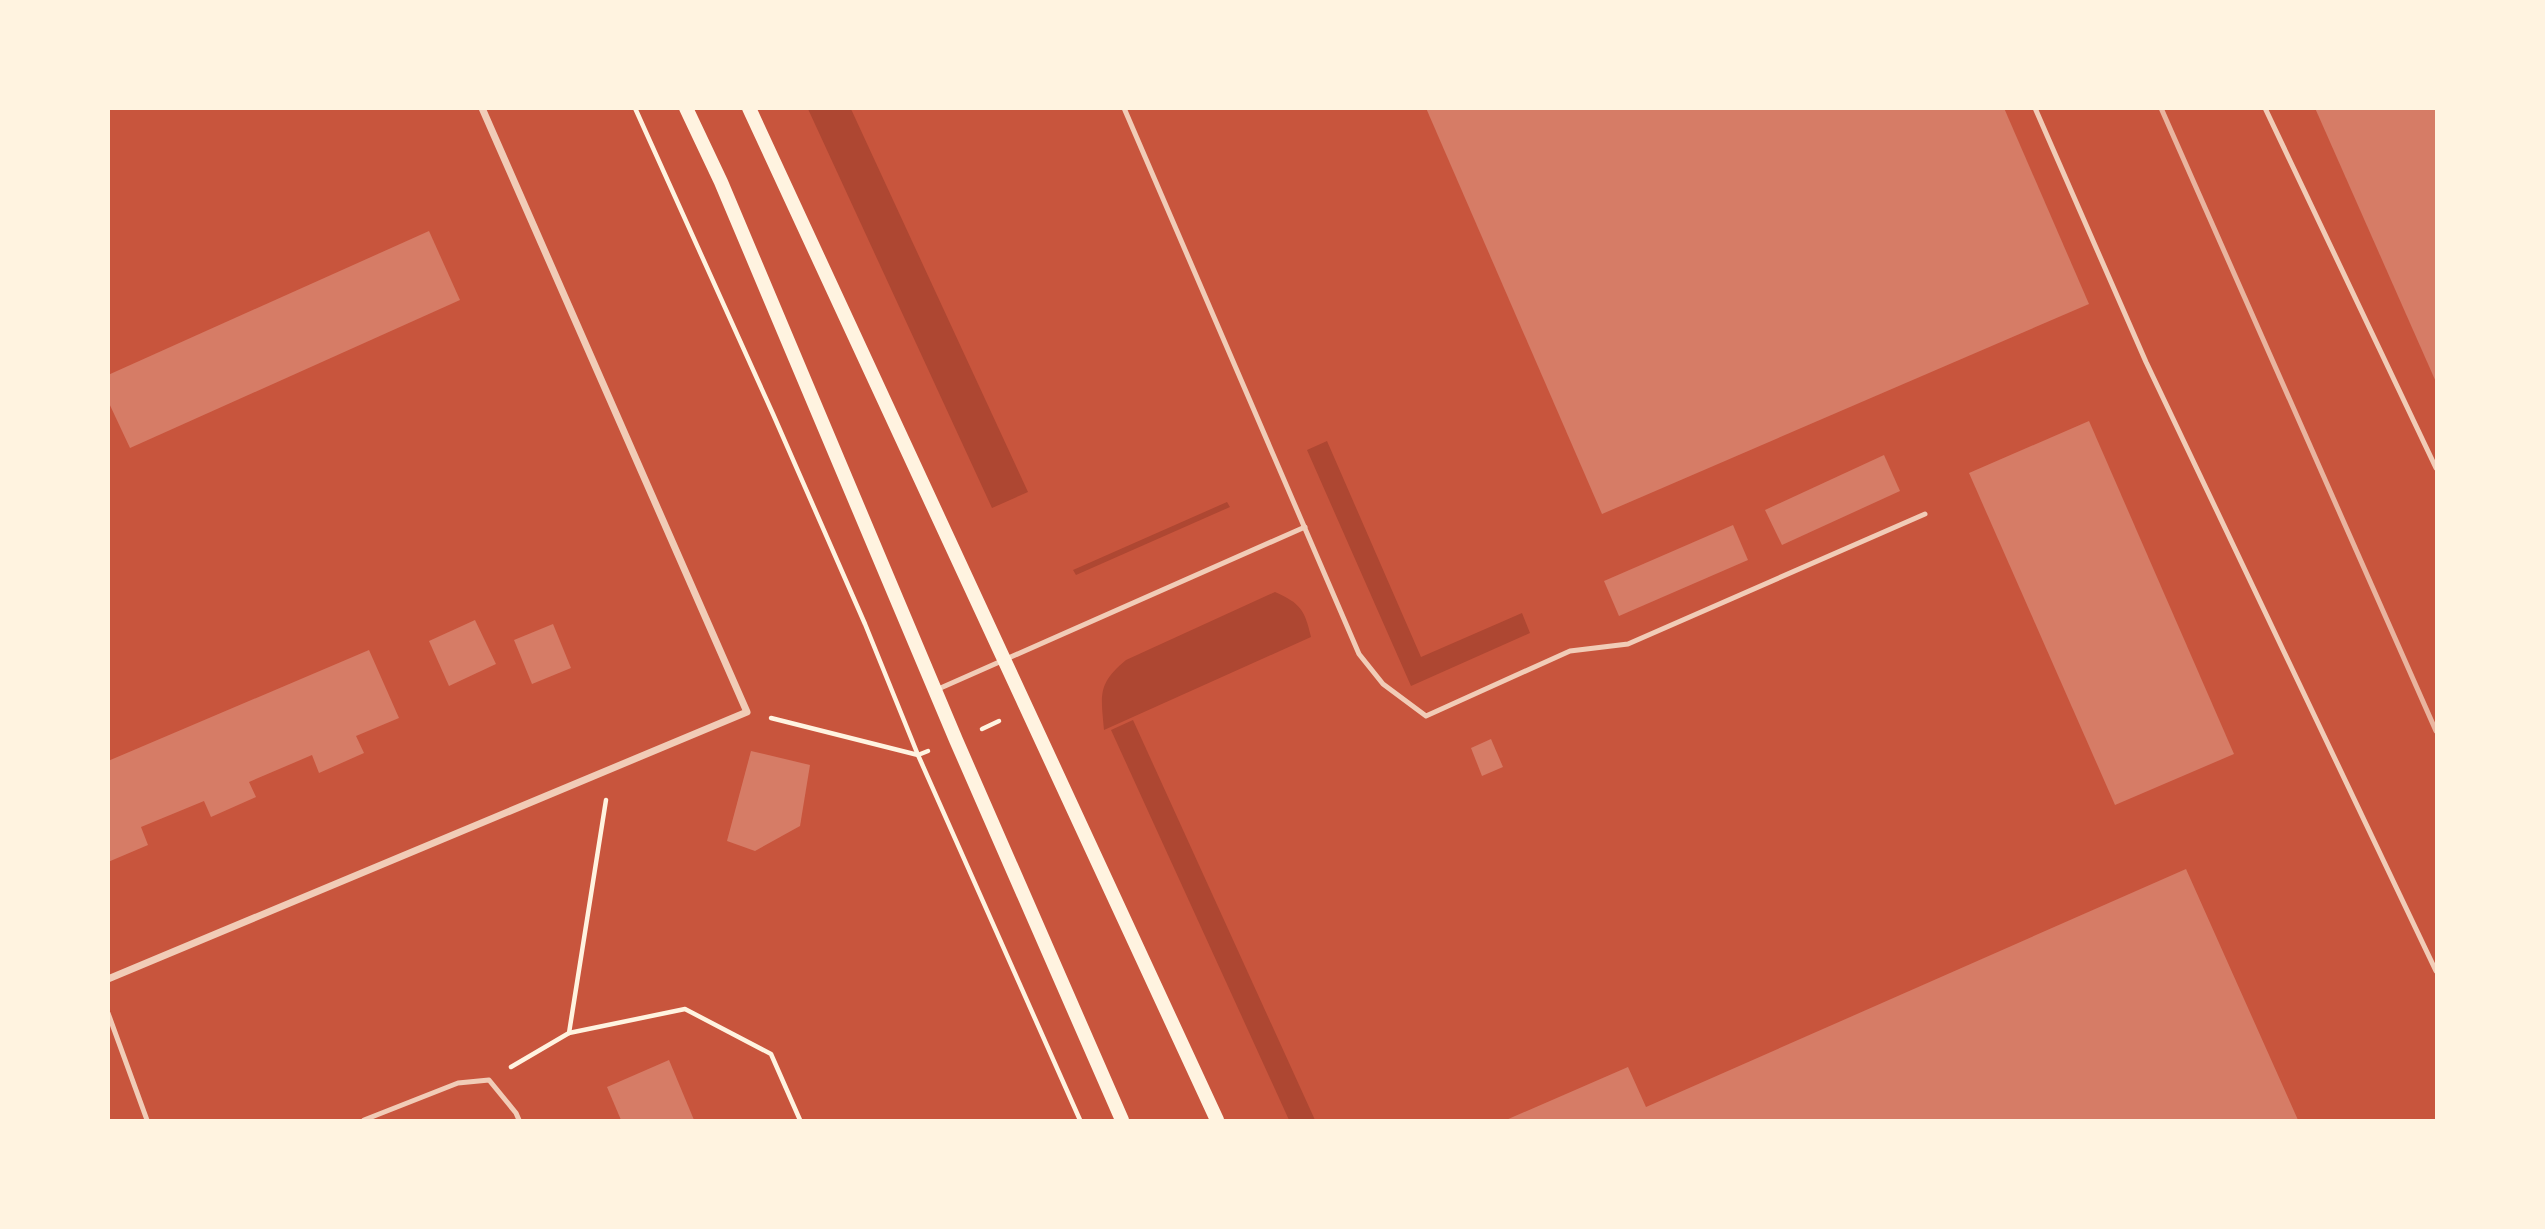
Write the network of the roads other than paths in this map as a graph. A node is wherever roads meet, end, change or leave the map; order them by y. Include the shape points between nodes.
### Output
1 (482, 108) edge
2 (686, 108) edge
3 (749, 108) edge
4 (1124, 108) edge
5 (2035, 108) edge
6 (2265, 108) edge
7 (2437, 468) edge
8 (1925, 514) dead end
9 (1305, 527) junction
10 (1003, 661) junction
11 (935, 691) junction
12 (2437, 971) edge
13 (108, 979) edge
14 (108, 1013) edge
15 (147, 1121) edge
16 (364, 1121) edge
17 (519, 1121) edge
18 (1122, 1121) edge
19 (1217, 1121) edge

1 - 13 street via 747,712
2 - 11 main road
3 - 10 main road
4 - 9 lane
5 - 12 lane via 2146,362
6 - 7 lane
8 - 9 lane via 1628,644 1570,651 1426,716 1383,684 1359,654
9 - 10 lane
10 - 11 lane
10 - 19 main road
11 - 18 main road
14 - 15 lane
16 - 17 lane via 458,1083 489,1080

